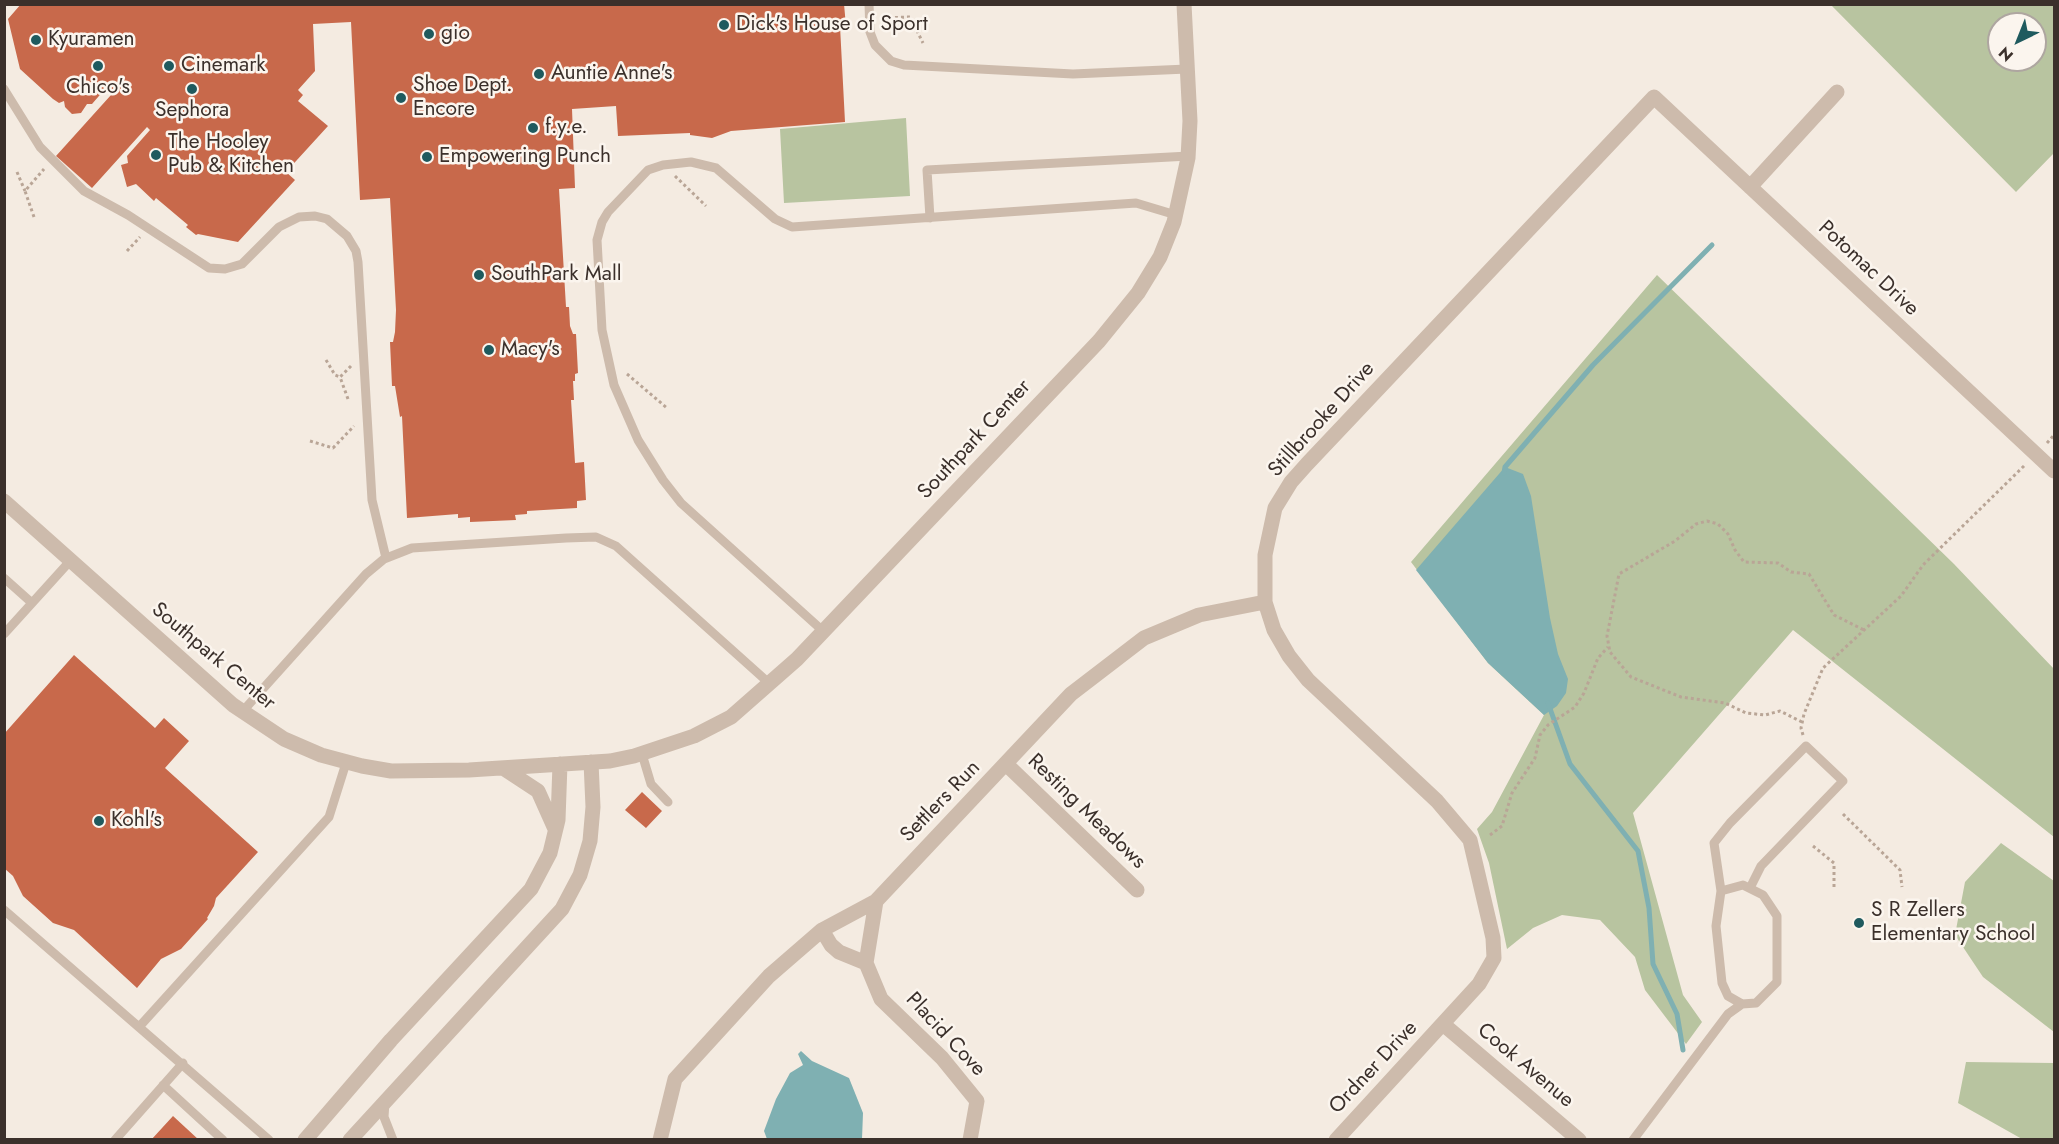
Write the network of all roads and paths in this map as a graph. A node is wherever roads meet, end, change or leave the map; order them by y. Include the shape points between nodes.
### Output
1 (869, 4) edge
2 (1184, 4) edge
3 (881, 18) dead end
4 (923, 43) dead end
5 (1187, 69) junction
6 (4, 89) edge
7 (1837, 92) dead end
8 (1654, 97) joint
9 (1189, 156) junction
10 (44, 169) dead end
11 (16, 172) dead end
12 (671, 172) dead end
13 (1750, 187) junction
14 (25, 191) junction
15 (706, 206) dead end
16 (1176, 214) junction
17 (34, 217) dead end
18 (930, 218) junction
19 (141, 235) dead end
20 (127, 251) dead end
21 (326, 360) dead end
22 (354, 363) dead end
23 (627, 374) dead end
24 (340, 377) junction
25 (348, 399) dead end
26 (667, 408) dead end
27 (357, 423) dead end
28 (2055, 435) edge
29 (2050, 440) dead end
30 (310, 441) dead end
31 (2022, 469) dead end
32 (2055, 471) edge
33 (4, 501) edge
34 (386, 558) junction
35 (70, 560) junction
36 (4, 578) edge
37 (1266, 602) junction
38 (32, 603) junction
39 (1864, 630) junction
40 (823, 631) junction
41 (4, 634) edge
42 (1609, 646) junction
43 (770, 684) junction
44 (242, 712) junction
45 (1802, 722) junction
46 (1806, 746) junction
47 (642, 754) junction
48 (591, 762) junction
49 (346, 763) junction
50 (560, 764) junction
51 (1006, 764) junction
52 (503, 768) junction
53 (668, 802) dead end
54 (1843, 814) dead end
55 (555, 829) junction
56 (1490, 835) dead end
57 (1813, 846) dead end
58 (1902, 887) dead end
59 (1750, 888) junction
60 (1834, 888) dead end
61 (1137, 890) dead end
62 (1721, 891) junction
63 (876, 901) junction
64 (4, 910) edge
65 (822, 930) junction
66 (866, 963) junction
67 (1742, 1004) junction
68 (1443, 1024) junction
69 (139, 1027) junction
70 (183, 1063) junction
71 (164, 1085) junction
72 (386, 1097) junction
73 (115, 1140) edge
74 (223, 1140) edge
75 (269, 1140) edge
76 (305, 1140) edge
77 (350, 1140) edge
78 (393, 1140) edge
79 (660, 1140) edge
80 (970, 1140) edge
81 (1336, 1140) edge
82 (1580, 1140) edge
83 (1633, 1140) edge

1 - 5 lane via 870,32 875,45 891,61 904,65 1073,74
2 - 5 street, Southpark Center
3 - 4 path via 910,17
5 - 9 street, Southpark Center
6 - 34 lane via 39,147 84,190 208,268 242,264 279,227 299,217 327,219 347,236 358,260 372,501
7 - 13 street
8 - 13 street, Potomac Drive
8 - 37 street, Stillbrooke Drive via 1291,482 1275,508 1268,532
9 - 16 street, Southpark Center
9 - 18 lane via 927,170
10 - 14 path
11 - 14 path
12 - 15 path
13 - 32 street, Potomac Drive
14 - 17 path
16 - 18 lane via 1136,203
16 - 40 street, Southpark Center via 1150,275 1117,320
18 - 40 lane via 792,227 775,219 716,168 691,162 648,170 608,212 598,234 605,350 621,404 642,446 681,503
19 - 20 path
21 - 24 path
22 - 24 path
23 - 26 path
24 - 25 path
27 - 30 path via 333,448
28 - 29 path
31 - 39 path via 1923,565 1901,596
33 - 35 street, Southpark Center
34 - 43 lane via 412,548 601,538 622,550
34 - 44 lane via 366,574
35 - 38 lane
35 - 44 street, Southpark Center
36 - 38 lane
37 - 51 street, Settlers Run via 1199,615 1144,638 1071,694
37 - 68 street, Stillbrooke Drive via 1274,630 1308,680 1437,801 1470,840 1494,958 1479,984
38 - 41 lane
39 - 42 path via 1834,615 1809,574 1791,572 1778,563 1744,562 1728,534 1718,524 1707,521 1696,524 1675,542 1618,574 1607,636
39 - 45 path via 1823,668
40 - 43 street, Southpark Center
42 - 45 path via 1631,676 1657,688 1681,697 1725,702 1746,713 1766,715 1780,711
42 - 56 path via 1598,658 1575,707 1540,735 1535,758 1512,793 1502,826
43 - 47 street, Southpark Center via 731,717
44 - 49 street, Southpark Center via 284,739
45 - 46 path
46 - 59 lane via 1843,781 1766,861
46 - 62 lane via 1714,843
47 - 48 street, Southpark Center
47 - 53 lane via 651,784
48 - 50 street, Southpark Center
48 - 72 street via 590,841 567,902
49 - 52 street, Southpark Center via 407,771
49 - 69 lane via 329,818
50 - 52 street, Southpark Center
50 - 55 street
51 - 61 street, Resting Meadows
51 - 63 street, Settlers Run
52 - 55 street via 538,791
54 - 58 path via 1900,870
55 - 76 street via 542,871 525,896 391,1040
57 - 60 path via 1834,863
59 - 62 lane via 1743,885
59 - 67 lane via 1763,895 1777,916 1777,982 1756,1003
62 - 67 lane via 1716,926 1722,983 1728,996
63 - 65 street, Settlers Run
63 - 66 street
64 - 69 lane
65 - 66 street via 839,952
65 - 79 street, Settlers Run via 769,976 675,1079
66 - 80 street, Placid Cove via 881,999 942,1058 977,1101
67 - 83 lane via 1728,1014
68 - 81 street, Ordner Drive
68 - 82 street, Cook Avenue
69 - 70 lane
70 - 71 lane
70 - 75 lane
71 - 73 lane
71 - 74 lane
72 - 77 street
72 - 78 lane via 384,1118

